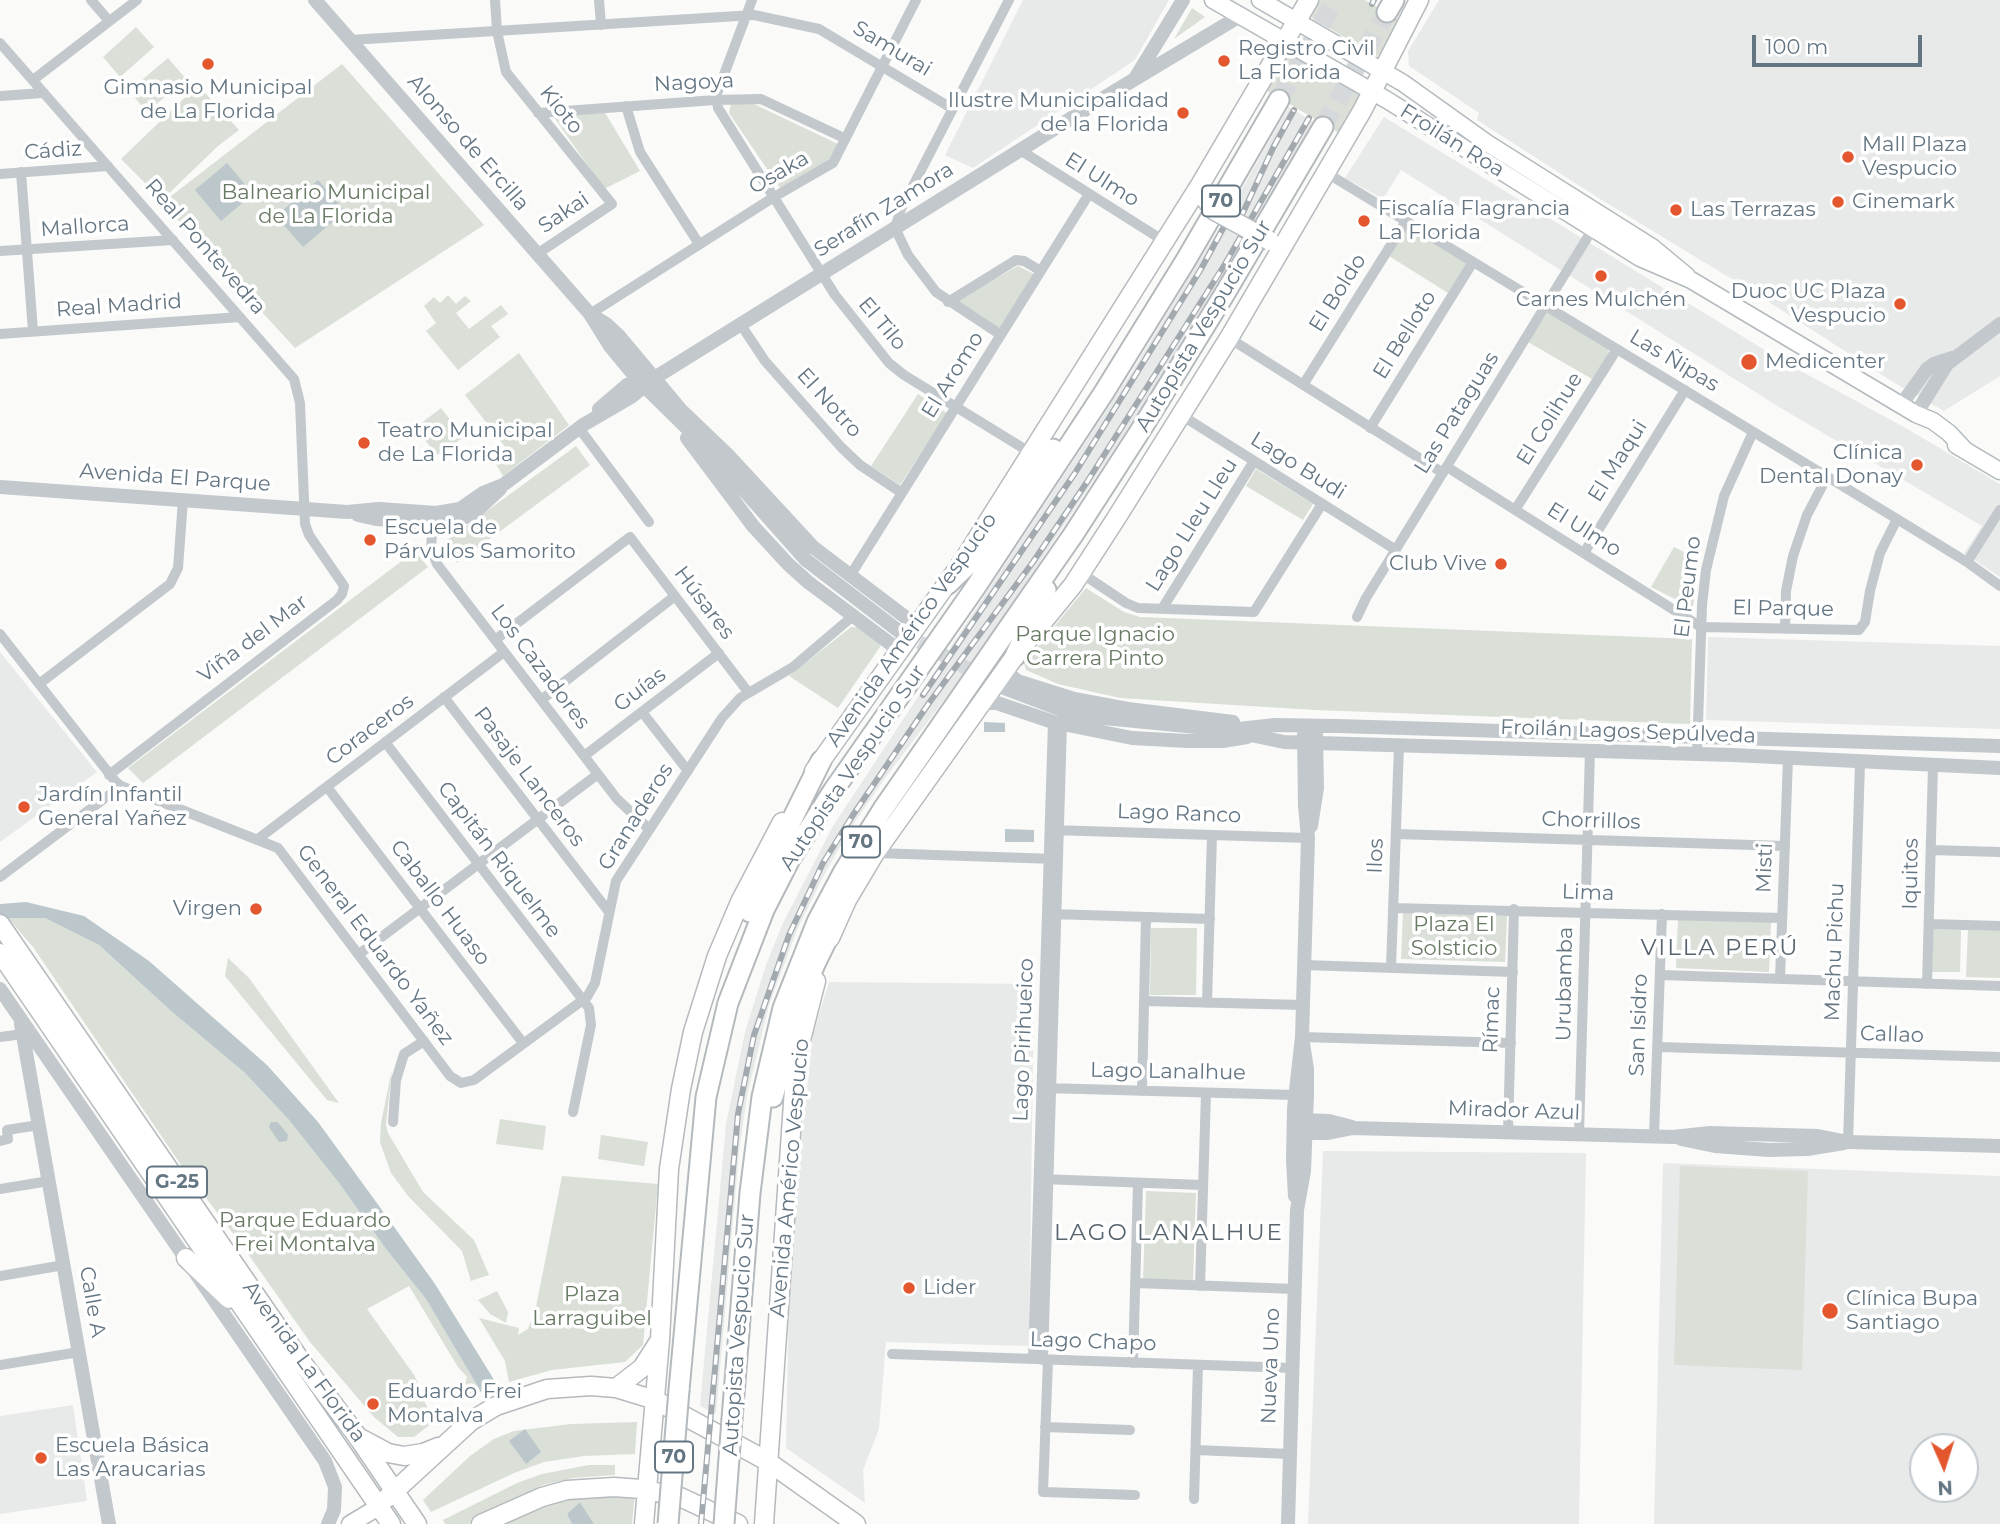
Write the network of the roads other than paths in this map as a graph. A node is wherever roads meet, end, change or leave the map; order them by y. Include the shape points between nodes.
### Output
1 (91, 0) edge
2 (137, 0) edge
3 (315, 0) edge
4 (495, 0) edge
5 (599, 0) edge
6 (752, 0) edge
7 (916, 0) edge
8 (1009, 0) edge
9 (1183, 0) edge
10 (1213, 0) edge
11 (1261, 0) edge
12 (1309, 0) edge
13 (1419, 0) edge
14 (747, 15) junction
15 (1240, 16) junction
16 (109, 21) junction
17 (1297, 21) junction
18 (601, 25) junction
19 (497, 31) junction
20 (350, 40) junction
21 (1285, 41) junction
22 (0, 43) edge
23 (882, 66) junction
24 (1383, 70) junction
25 (1136, 79) junction
26 (33, 80) junction
27 (1372, 92) junction
28 (44, 93) junction
29 (0, 96) edge
30 (715, 100) junction
31 (1279, 100) tunnel mouth
32 (626, 106) junction
33 (953, 108) junction
34 (538, 113) junction
35 (1323, 127) tunnel mouth
36 (844, 138) junction
37 (1020, 150) junction
38 (108, 166) junction
39 (21, 172) junction
40 (1325, 172) junction
41 (0, 174) edge
42 (1203, 192) junction
43 (1089, 194) junction
44 (774, 197) junction
45 (611, 204) joint
46 (1406, 221) junction
47 (895, 228) junction
48 (1592, 230) junction
49 (1288, 237) junction
50 (173, 240) junction
51 (1164, 241) junction
52 (699, 244) junction
53 (27, 250) junction
54 (0, 251) edge
55 (537, 254) junction
56 (1473, 262) junction
57 (1041, 271) junction
58 (822, 274) junction
59 (1691, 280) junction
60 (948, 302) junction
61 (1546, 306) junction
62 (590, 314) junction
63 (240, 317) junction
64 (2000, 324) edge
65 (741, 325) junction
66 (33, 331) junction
67 (0, 334) edge
68 (1001, 335) junction
69 (1229, 338) junction
70 (1617, 349) junction
71 (1953, 358) junction
72 (646, 381) junction
73 (1303, 385) junction
74 (1685, 390) junction
75 (1103, 394) junction
76 (1901, 405) junction
77 (956, 407) junction
78 (676, 412) junction
79 (1916, 414) junction
80 (1181, 415) junction
81 (581, 427) junction
82 (1370, 428) junction
83 (1753, 432) junction
84 (1031, 453) junction
85 (1254, 461) junction
86 (1445, 470) junction
87 (2000, 471) edge
88 (1827, 477) junction
89 (0, 487) edge
90 (902, 494) junction
91 (183, 500) junction
92 (1322, 504) junction
93 (304, 508) junction
94 (1515, 510) junction
95 (2000, 510) edge
96 (347, 512) joint
97 (432, 519) junction
98 (1897, 519) junction
99 (649, 522) dead end
100 (1073, 535) junction
101 (1396, 550) junction
102 (1584, 553) junction
103 (1967, 562) junction
104 (1081, 573) junction
105 (850, 576) junction
106 (948, 584) junction
107 (2000, 586) edge
108 (675, 596) junction
109 (1162, 609) junction
110 (853, 616) junction
111 (1357, 617) dead end
112 (1701, 626) junction
113 (908, 629) junction
114 (1785, 629) junction
115 (0, 634) edge
116 (495, 640) junction
117 (900, 651) junction
118 (504, 652) junction
119 (719, 653) junction
120 (1010, 663) junction
121 (39, 684) junction
122 (1004, 688) tunnel mouth
123 (748, 692) junction
124 (444, 697) junction
125 (541, 700) junction
126 (981, 703) junction
127 (642, 712) junction
128 (1057, 723) junction
129 (1310, 726) junction
130 (1463, 729) junction
131 (1255, 731) junction
132 (1697, 736) junction
133 (385, 742) junction
134 (1310, 743) junction
135 (1873, 743) junction
136 (1399, 746) junction
137 (1997, 746) edge
138 (1463, 747) junction
139 (1591, 751) junction
140 (1697, 754) junction
141 (584, 756) junction
142 (1788, 758) junction
143 (821, 761) junction
144 (1863, 763) junction
145 (1933, 766) junction
146 (1996, 768) edge
147 (688, 771) junction
148 (598, 774) junction
149 (109, 775) junction
150 (121, 786) junction
151 (327, 787) junction
152 (537, 820) junction
153 (649, 830) junction
154 (1054, 830) junction
155 (1396, 834) junction
156 (1212, 835) junction
157 (1308, 838) junction
158 (258, 839) junction
159 (1588, 840) junction
160 (1785, 846) junction
161 (1931, 850) junction
162 (2000, 852) edge
163 (875, 853) junction
164 (1053, 859) junction
165 (478, 864) junction
166 (0, 877) edge
167 (420, 908) junction
168 (1393, 908) junction
169 (1514, 909) junction
170 (609, 912) junction
171 (1586, 912) junction
172 (1051, 914) junction
173 (1662, 914) junction
174 (1146, 917) junction
175 (1782, 918) junction
176 (1210, 919) junction
177 (1929, 924) junction
178 (835, 925) junction
179 (1, 926) edge
180 (2000, 926) edge
181 (0, 953) edge
182 (359, 954) junction
183 (1304, 965) junction
184 (1391, 968) junction
185 (1513, 972) junction
186 (1660, 975) junction
187 (1780, 979) junction
188 (1853, 981) junction
189 (734, 984) junction
190 (1927, 984) junction
191 (2000, 986) edge
192 (0, 989) edge
193 (583, 1000) junction
194 (1144, 1001) junction
195 (1208, 1003) junction
196 (1303, 1005) junction
197 (22, 1026) junction
198 (0, 1037) edge
199 (1302, 1037) junction
200 (424, 1041) junction
201 (523, 1043) junction
202 (1511, 1043) junction
203 (1657, 1047) junction
204 (1851, 1053) junction
205 (2000, 1057) edge
206 (58, 1074) junction
207 (461, 1083) joint
208 (33, 1086) junction
209 (1046, 1088) junction
210 (1142, 1091) junction
211 (1206, 1093) junction
212 (1294, 1095) junction
213 (573, 1112) dead end
214 (393, 1122) dead end
215 (39, 1125) junction
216 (1300, 1126) junction
217 (1508, 1132) junction
218 (1579, 1134) junction
219 (1654, 1136) junction
220 (0, 1140) edge
221 (1848, 1142) junction
222 (2000, 1146) edge
223 (1044, 1179) junction
224 (49, 1181) junction
225 (1138, 1183) junction
226 (1203, 1185) junction
227 (0, 1189) edge
228 (750, 1193) junction
229 (186, 1258) junction
230 (64, 1265) junction
231 (0, 1276) edge
232 (1135, 1283) junction
233 (1200, 1286) junction
234 (1295, 1289) junction
235 (255, 1323) junction
236 (660, 1340) junction
237 (79, 1352) junction
238 (892, 1354) dead end
239 (1041, 1360) junction
240 (1133, 1363) junction
241 (0, 1365) edge
242 (1198, 1365) junction
243 (1292, 1368) junction
244 (616, 1388) junction
245 (655, 1400) junction
246 (1045, 1427) junction
247 (1130, 1430) dead end
248 (355, 1433) junction
249 (448, 1443) junction
250 (1196, 1450) junction
251 (1290, 1454) junction
252 (767, 1461) junction
253 (648, 1490) junction
254 (395, 1491) junction
255 (1135, 1495) dead end
256 (1194, 1499) dead end
257 (380, 1506) junction
258 (109, 1524) edge
259 (328, 1524) edge
260 (350, 1524) edge
261 (391, 1524) edge
262 (417, 1524) edge
263 (481, 1524) edge
264 (644, 1524) edge
265 (668, 1524) edge
266 (724, 1524) edge
267 (738, 1524) edge
268 (764, 1524) edge
269 (856, 1524) edge
270 (1288, 1524) edge

1 - 16 street
2 - 16 street
3 - 20 street, Alonso de Ercilla
4 - 19 street, Kioto
5 - 18 street
6 - 14 street
7 - 23 street, Osaka
8 - 33 street
9 - 25 street, Serafín Zamora
10 - 15 main road, Froilán Roa
11 - 17 main road, Froilán Roa
12 - 17 main road, Avenida Américo Vespucio
13 - 24 main road, Avenida Américo Vespucio
14 - 18 street, Samurai
14 - 23 street, Samurai via 819,29
14 - 30 street
15 - 21 main road, Froilán Roa
15 - 25 street, Serafín Zamora
16 - 26 street
17 - 21 main road, Avenida Américo Vespucio
17 - 24 main road, Froilán Roa
18 - 19 street, Samurai
19 - 20 street, Samurai
19 - 34 street, Kioto via 506,72
20 - 55 street, Alonso de Ercilla
21 - 27 main road, Froilán Roa
21 - 42 main road, Avenida Américo Vespucio
22 - 26 street, Real Pontevedra
23 - 33 street, Samurai
23 - 36 street, Osaka
24 - 27 main road, Avenida Américo Vespucio
24 - 59 main road, Froilán Roa via 1487,144 1652,247
25 - 37 street, Serafín Zamora
26 - 28 street, Real Pontevedra
27 - 40 main road, Avenida Américo Vespucio
27 - 48 main road, Froilán Roa
28 - 29 street
28 - 38 street, Real Pontevedra
30 - 32 street, Nagoya
30 - 36 street, Nagoya via 761,99
30 - 44 street, El Tilo
31 - 75 highway, Autopista Vespucio Sur / 70
32 - 34 street, Nagoya
32 - 52 street via 640,152
33 - 47 street
34 - 45 street, Kioto
35 - 100 highway, Autopista Vespucio Sur / 70 via 1190,351
36 - 44 street, Osaka via 832,163
37 - 43 street, El Ulmo
37 - 47 street, Serafín Zamora
38 - 39 street, Cádiz
38 - 50 street, Real Pontevedra
39 - 41 street, Cádiz
39 - 53 street
40 - 46 street, Las Ñipas
40 - 49 main road, Avenida Américo Vespucio
42 - 49 main road, bridge via 1215,211 1270,241
42 - 51 main road, Avenida Américo Vespucio
43 - 51 street, El Ulmo
43 - 57 street, El Aromo
44 - 52 street, Osaka
44 - 58 street, El Tilo
45 - 55 street, Sakai
46 - 56 street, Las Ñipas
46 - 73 street, El Boldo
47 - 58 street, Serafín Zamora
47 - 60 street via 919,271
48 - 59 main road, Froilán Roa
48 - 61 street, Las Pataguas
49 - 69 main road, Avenida Américo Vespucio
50 - 53 street, Mallorca
50 - 63 street, Real Pontevedra
51 - 84 main road, Avenida Américo Vespucio
52 - 62 street, Osaka
53 - 54 street, Mallorca
53 - 66 street
55 - 62 street, Alonso de Ercilla
56 - 61 street, Las Ñipas
56 - 82 street, El Belloto
57 - 60 street via 1016,260
57 - 68 street, El Aromo
58 - 65 street, Serafín Zamora
58 - 77 street, El Tilo via 889,363
59 - 76 main road, Froilán Roa
60 - 68 street
61 - 70 street, Las Ñipas
61 - 86 street, Las Pataguas
62 - 72 street, Alonso de Ercilla via 613,329
63 - 66 street, Real Madrid
63 - 93 street, Real Pontevedra via 297,387
64 - 71 street
65 - 72 street, Serafín Zamora
65 - 90 street, El Notro via 765,361 847,453
66 - 67 street, Real Madrid
68 - 77 street, El Aromo
69 - 73 street, El Ulmo
69 - 80 main road, Avenida Américo Vespucio
70 - 74 street, Las Ñipas
70 - 94 street, El Colihue
71 - 76 street via 1927,369
71 - 79 street
72 - 78 street, Alonso de Ercilla
72 - 81 street, Serafín Zamora
73 - 82 street, El Ulmo
74 - 83 street, Las Ñipas
74 - 102 street, El Maqui
75 - 106 highway via 1060,439 974,559
75 - 189 highway, Autopista Vespucio Sur / 70 via 807,832 764,910
76 - 79 main road, Froilán Roa
77 - 84 street, El Tilo
77 - 90 street, El Aromo
78 - 105 street, Alonso de Ercilla via 728,455 813,547
78 - 110 street, Alonso de Ercilla via 752,526 788,564
78 - 113 street, Alonso de Ercilla via 806,560
79 - 87 main road, Froilán Roa via 1933,421 1964,449
80 - 85 street, Lago Budi
80 - 104 main road, Avenida Américo Vespucio
81 - 97 street, Serafín Zamora via 467,518 449,524
81 - 99 street
82 - 86 street, El Ulmo
83 - 88 street, Las Ñipas
83 - 112 street, El Peumo via 1730,479 1716,523
84 - 106 main road, Avenida Américo Vespucio
85 - 92 street, Lago Budi
85 - 109 street, Lago Lleu Lleu
86 - 94 street, El Ulmo
86 - 101 street, Las Pataguas
88 - 98 street, Las Ñipas
88 - 114 street via 1793,556
89 - 91 street, Avenida El Parque
90 - 105 street, El Aromo
91 - 93 street, Avenida El Parque
91 - 121 street via 178,568 170,584
92 - 101 street, Lago Budi
92 - 109 street via 1254,612
93 - 96 street, Avenida El Parque
93 - 149 street, Viña del Mar via 307,531 342,582 342,594
94 - 102 street, El Ulmo
95 - 103 street
96 - 97 street, Serafín Zamora via 376,519
97 - 116 street, Los Cazadores via 435,560
98 - 103 street, Las Ñipas
98 - 114 street, El Parque via 1874,571 1863,627 1855,631
100 - 120 highway
100 - 228 highway, Autopista Vespucio Sur / 70 via 883,808 822,911 776,1030
101 - 111 street, Las Pataguas
102 - 112 street, El Ulmo
103 - 107 street, Las Ñipas
104 - 109 street via 1130,606
104 - 120 main road, Avenida Américo Vespucio
105 - 113 street, Alonso de Ercilla
106 - 113 main road, Avenida Américo Vespucio
108 - 116 street, Húsares via 630,537
108 - 119 street, Húsares
108 - 125 street
110 - 117 street, Alonso de Ercilla
110 - 123 street, Granaderos via 793,667
112 - 114 street, El Parque
112 - 132 street, El Peumo
113 - 117 main road, Avenida Américo Vespucio
115 - 121 street, General Eduardo Yañez
116 - 118 street, Los Cazadores
117 - 143 main road, Avenida Américo Vespucio
118 - 124 street, Coraceros
118 - 125 street, Los Cazadores
119 - 123 street, Húsares
119 - 127 street, Guías
120 - 126 main road, Avenida Américo Vespucio
120 - 131 street, Froilán Lagos Sepúlveda via 1012,677 1027,685 1098,705 1219,720
121 - 149 street, General Eduardo Yañez
122 - 131 street, Froilán Lagos Sepúlveda via 1094,717
123 - 147 street, Granaderos via 729,709
124 - 133 street, Coraceros
124 - 152 street, Pasaje Lanceros
125 - 141 street, Los Cazadores
126 - 128 street, Froilán Lagos Sepúlveda via 997,703
126 - 163 main road, Avenida Américo Vespucio
127 - 141 street, Guías
127 - 147 street
128 - 131 street, Froilán Lagos Sepúlveda via 1146,739 1223,741
128 - 154 street, Lago Pirihueico
129 - 130 street, Froilán Lagos Sepúlveda
129 - 131 street, Froilán Lagos Sepúlveda
129 - 134 street, Nueva Uno
130 - 132 street, Froilán Lagos Sepúlveda
130 - 138 street
131 - 134 street, Froilán Lagos Sepúlveda via 1284,742
132 - 135 street, Froilán Lagos Sepúlveda
132 - 140 street, El Peumo
133 - 151 street, Coraceros
133 - 165 street, Capitán Riquelme
134 - 136 street, Froilán Lagos Sepúlveda
134 - 157 street, Nueva Uno via 1305,806
135 - 137 street, Froilán Lagos Sepúlveda
135 - 144 street
136 - 138 street, Froilán Lagos Sepúlveda
136 - 155 street, Ilos
137 - 146 street
138 - 139 street, Froilán Lagos Sepúlveda
139 - 140 street, Froilán Lagos Sepúlveda
139 - 159 street, Urubamba
140 - 142 street, Froilán Lagos Sepúlveda
141 - 148 street, Los Cazadores
142 - 144 street, Froilán Lagos Sepúlveda
142 - 160 street, Misti
143 - 189 highway via 753,904
143 - 236 main road, Avenida Américo Vespucio via 769,843 740,902 696,1023 671,1145
144 - 145 street, Froilán Lagos Sepúlveda
144 - 188 street, Machu Pichu
145 - 146 street, Froilán Lagos Sepúlveda
145 - 161 street, Iquitos
147 - 153 street, Granaderos
148 - 152 street
148 - 153 street, Los Cazadores
149 - 150 street, General Eduardo Yañez
150 - 158 street, General Eduardo Yañez
150 - 166 street
151 - 158 street, Coraceros
151 - 167 street, Caballo Huaso
152 - 165 street
152 - 170 street, Pasaje Lanceros
153 - 170 street, Granaderos via 616,881
154 - 156 street, Lago Ranco
154 - 164 street, Lago Pirihueico
155 - 159 street, Chorrillos
155 - 168 street, Ilos
156 - 157 street, Lago Ranco
156 - 176 street
157 - 183 street, Nueva Uno
158 - 182 street, General Eduardo Yañez via 284,854
159 - 160 street, Chorrillos
159 - 171 street, Urubamba
160 - 175 street, Misti
161 - 162 street
161 - 177 street, Iquitos
163 - 164 street
163 - 178 main road, Avenida Américo Vespucio
164 - 172 street, Lago Pirihueico
165 - 167 street
165 - 193 street, Capitán Riquelme
167 - 182 street
167 - 201 street, Caballo Huaso
168 - 169 street, Lima
168 - 184 street, Ilos
169 - 171 street, Lima
169 - 185 street, Rímac
170 - 193 street, Granaderos via 595,983
171 - 173 street, Lima
171 - 218 street, Urubamba
172 - 174 street
172 - 209 street, Lago Pirihueico
173 - 175 street, Lima
173 - 186 street, San Isidro
174 - 176 street
174 - 194 street
175 - 187 street, Misti
176 - 195 street
177 - 180 street
177 - 190 street, Iquitos
178 - 228 highway via 799,1006
178 - 252 main road, Avenida Américo Vespucio via 808,1008 794,1089
179 - 248 main road, Avenida La Florida / G-25
181 - 235 main road, Avenida La Florida / G-25
182 - 200 street, General Eduardo Yañez
183 - 184 street
183 - 196 street, Nueva Uno
184 - 185 street
185 - 202 street, Rímac
186 - 187 street
186 - 203 street, San Isidro
187 - 188 street
188 - 190 street
188 - 204 street, Machu Pichu
189 - 265 highway, Autopista Vespucio Sur / 70, bridge via 713,1059 703,1121
190 - 191 street
192 - 197 street, Avenida La Florida
193 - 201 street, Granaderos
193 - 213 street via 591,1013 591,1025
194 - 195 street
194 - 210 street
195 - 196 street
196 - 199 street, Nueva Uno
197 - 198 street
197 - 206 street, Avenida La Florida
197 - 208 street, Calle A
199 - 202 street
199 - 212 street, Nueva Uno
199 - 216 street, Nueva Uno via 1307,1069
200 - 207 street, General Eduardo Yañez via 450,1076
200 - 214 street via 404,1054 396,1080
201 - 207 street, Granaderos via 474,1080
202 - 217 street, Rímac
203 - 204 street, Callao
203 - 219 street, San Isidro
204 - 205 street, Callao
204 - 221 street, Machu Pichu
206 - 208 street via 44,1074
206 - 229 street, Avenida La Florida
208 - 215 street, Calle A
209 - 210 street, Lago Lanalhue
209 - 223 street, Lago Pirihueico
210 - 211 street, Lago Lanalhue
211 - 212 street, Lago Lanalhue
211 - 226 street
212 - 216 street, Nueva Uno
215 - 220 street via 6,1130 8,1139
215 - 224 street, Calle A
216 - 217 street, Mirador Azul via 1329,1121 1353,1128
216 - 234 street, Nueva Uno via 1293,1174
217 - 218 street, Mirador Azul
218 - 219 street, Mirador Azul
219 - 221 street, Mirador Azul via 1710,1133
221 - 222 street, Mirador Azul
223 - 225 street
223 - 239 street, Lago Pirihueico
224 - 227 street
224 - 230 street, Calle A
225 - 226 street
225 - 232 street
226 - 233 street
228 - 266 highway, Autopista Vespucio Sur / 70, bridge
229 - 235 main road
229 - 259 street, Avenida La Florida via 330,1469 335,1497
230 - 231 street
230 - 237 street, Calle A
232 - 233 street
232 - 240 street
233 - 234 street
234 - 243 street, Nueva Uno
235 - 257 main road, Avenida La Florida / G-25
236 - 244 main road via 642,1367
236 - 245 main road, Avenida Américo Vespucio
237 - 241 street
237 - 258 street, Calle A
238 - 239 street, Lago Chapo
239 - 240 street, Lago Chapo
239 - 246 street, Lago Pirihueico
240 - 242 street, Lago Chapo
242 - 243 street, Lago Chapo
242 - 250 street
243 - 251 street, Nueva Uno
244 - 245 main road
244 - 249 main road via 578,1385 530,1393 479,1416
245 - 252 main road
245 - 253 main road, Avenida Américo Vespucio
246 - 247 street
246 - 255 street, Lago Pirihueico via 1043,1492
248 - 249 main road via 404,1457
248 - 254 main road, Avenida La Florida / G-25
249 - 254 main road
250 - 251 street
250 - 256 street
251 - 270 street, Nueva Uno
252 - 268 main road, Avenida Américo Vespucio
252 - 269 main road
253 - 263 main road via 567,1490
253 - 264 main road, Avenida Américo Vespucio
253 - 267 main road via 692,1502
254 - 257 main road
254 - 262 main road, Avenida La Florida / G-25
257 - 260 main road
257 - 261 main road, Avenida La Florida / G-25

